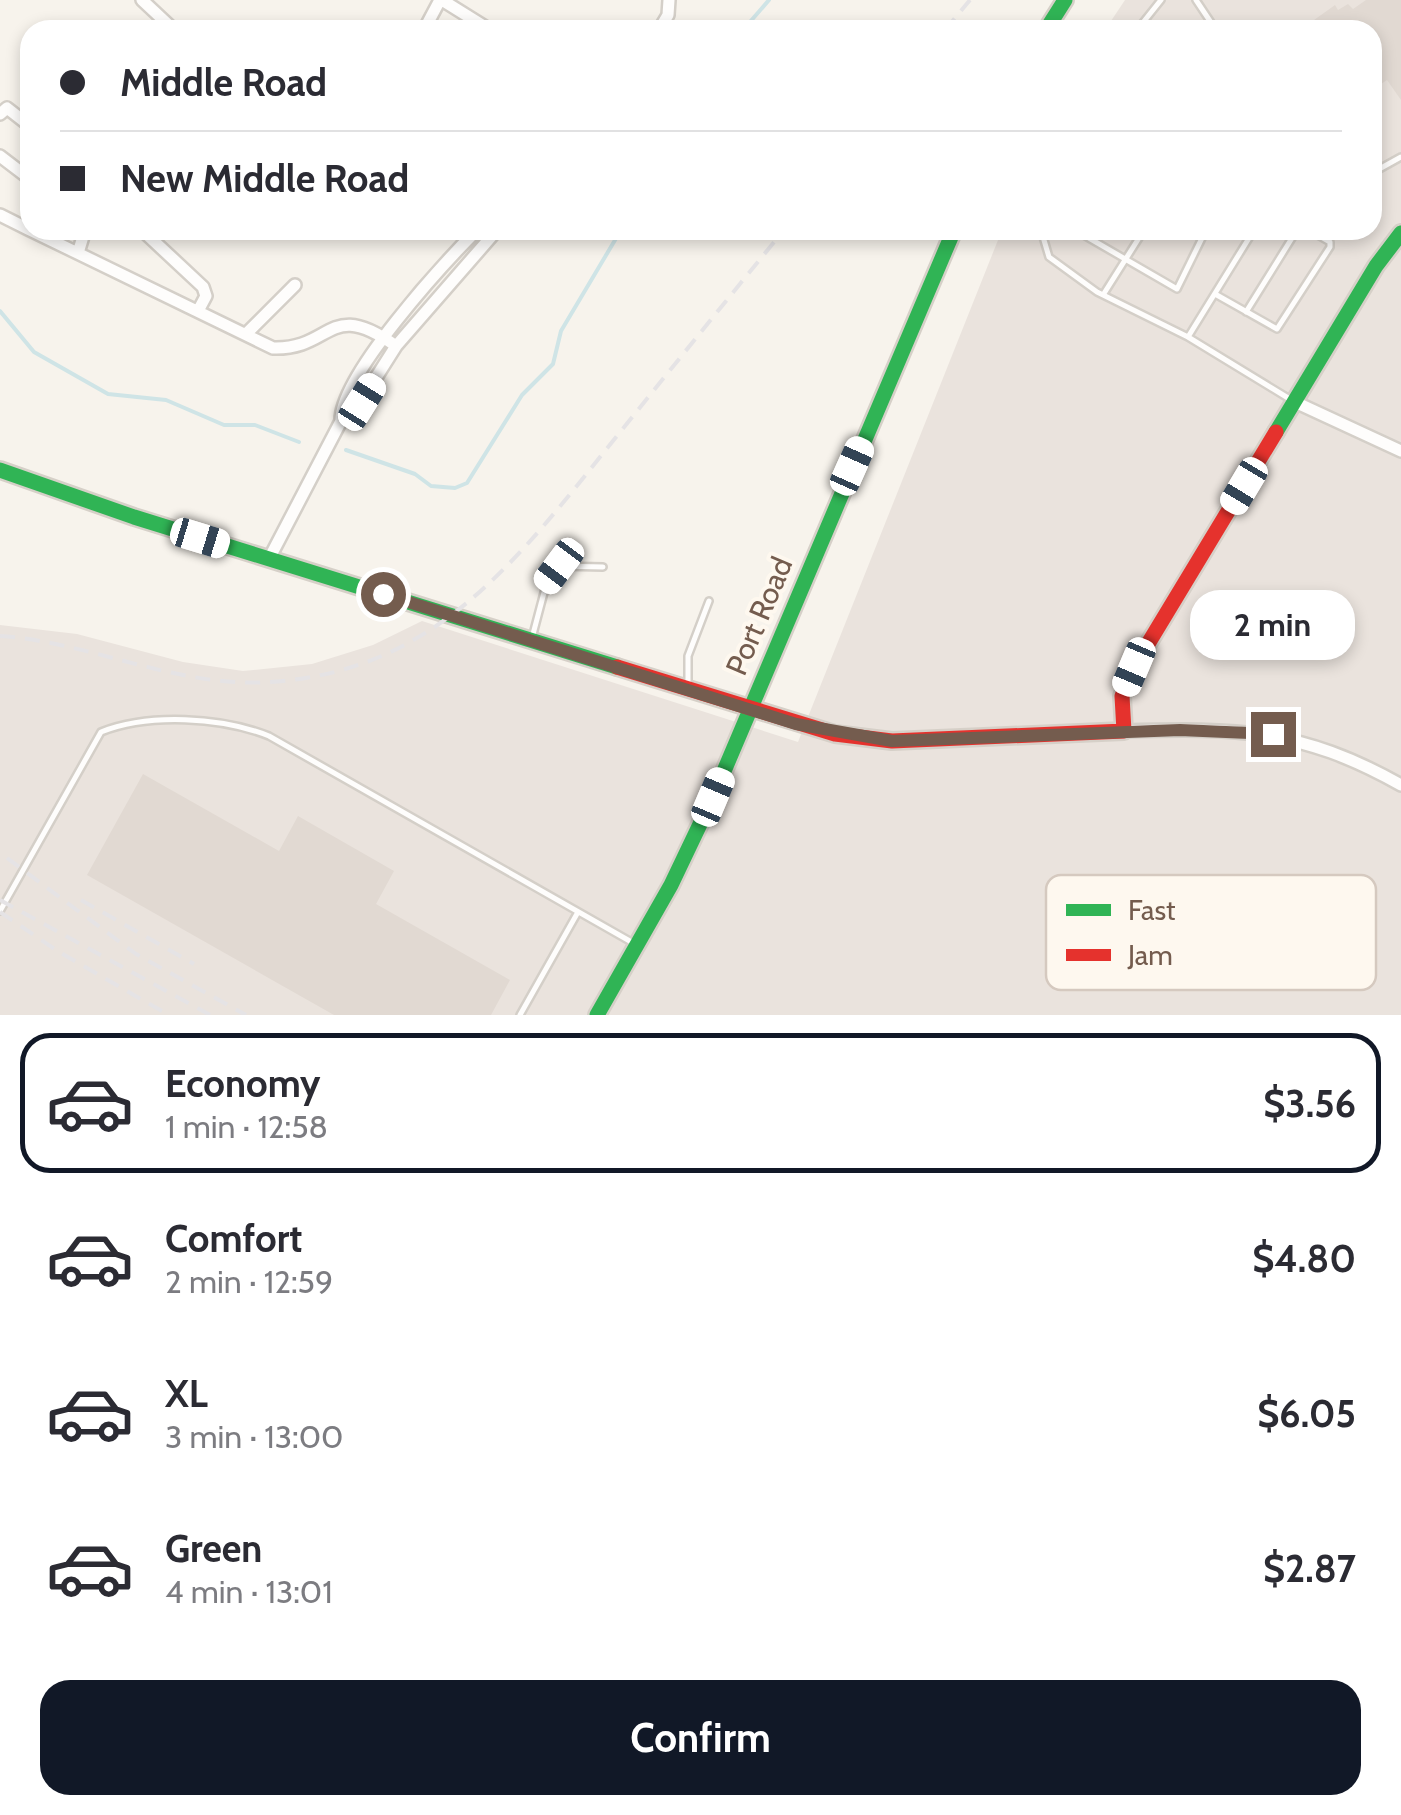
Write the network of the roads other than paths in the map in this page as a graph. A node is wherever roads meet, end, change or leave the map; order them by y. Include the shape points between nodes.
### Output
1 (142, 0) edge
2 (441, 0) edge
3 (1161, 0) edge
4 (163, 20) edge
5 (474, 20) edge
6 (1145, 20) edge
7 (0, 114) edge
8 (20, 118) edge
9 (1401, 233) edge
10 (51, 240) edge
11 (84, 240) edge
12 (153, 240) edge
13 (467, 240) edge
14 (488, 240) edge
15 (950, 240) edge
16 (1044, 240) edge
17 (1091, 240) edge
18 (1138, 240) edge
19 (1201, 240) edge
20 (1248, 240) edge
21 (1291, 240) edge
22 (1326, 240) edge
23 (78, 253) junction
24 (1124, 261) junction
25 (295, 285) dead end
26 (1215, 294) junction
27 (1103, 295) junction
28 (198, 311) junction
29 (1246, 312) junction
30 (246, 334) junction
31 (384, 337) junction
32 (1188, 338) junction
33 (396, 346) junction
34 (1295, 402) junction
35 (341, 420) junction
36 (1401, 451) edge
37 (0, 470) edge
38 (269, 559) junction
39 (604, 567) dead end
40 (709, 601) dead end
41 (532, 641) junction
42 (688, 690) junction
43 (750, 709) junction
44 (1124, 731) junction
45 (1401, 784) edge
46 (0, 911) edge
47 (578, 912) junction
48 (637, 946) junction
49 (520, 1015) edge
50 (597, 1015) edge

1 - 4 street
2 - 5 street
3 - 6 lane
7 - 8 street via 7,108
9 - 34 main road
10 - 23 street
11 - 23 street
12 - 28 street via 203,287
13 - 31 street
14 - 33 street
15 - 43 main road, Port Road
16 - 27 lane via 1049,257
17 - 24 lane
18 - 24 lane
19 - 24 lane via 1177,289
20 - 26 lane
21 - 29 lane
22 - 29 lane via 1330,247 1277,329
23 - 28 street
24 - 27 lane
25 - 30 street
26 - 29 lane
26 - 32 lane
27 - 32 lane
28 - 30 street
30 - 31 street via 286,348 356,322
31 - 33 street
31 - 35 street via 340,407
32 - 34 lane
33 - 35 street via 353,414
34 - 36 street
34 - 44 main road via 1134,667 1122,696
35 - 38 street
37 - 38 main road
38 - 41 main road
39 - 41 lane via 559,566 546,584
40 - 42 lane via 688,656
41 - 42 main road
42 - 43 main road
43 - 44 main road via 835,734 892,741
43 - 48 main road, Port Road
44 - 45 street via 1273,734 1338,752
46 - 47 lane via 101,732 125,722 192,722 269,736
47 - 48 lane
47 - 49 lane
48 - 50 main road, Port Road

